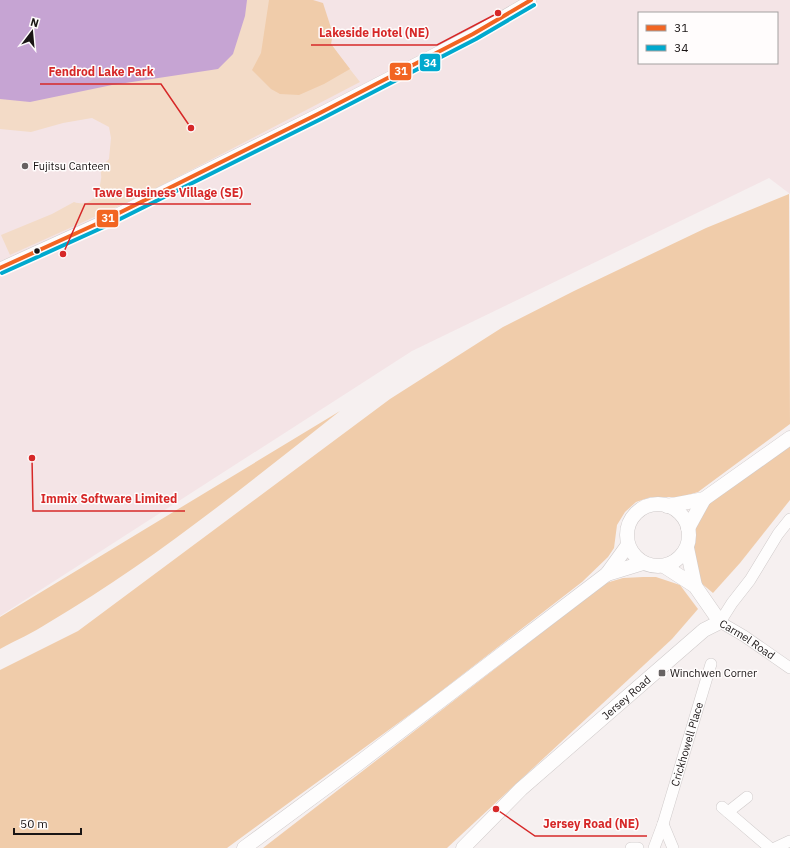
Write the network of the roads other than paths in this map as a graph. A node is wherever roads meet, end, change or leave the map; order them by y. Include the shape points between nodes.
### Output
1 (530, 0) edge
2 (0, 268) edge
3 (790, 438) edge
4 (704, 498) junction
5 (667, 506) junction
6 (790, 519) edge
7 (688, 528) junction
8 (628, 545) junction
9 (687, 548) junction
10 (643, 563) junction
11 (664, 566) junction
12 (607, 574) junction
13 (695, 586) junction
14 (720, 622) junction
15 (711, 664) dead end
16 (790, 668) edge
17 (746, 796) dead end
18 (663, 824) junction
19 (790, 841) edge
20 (244, 848) edge
21 (463, 848) edge
22 (631, 848) edge
23 (638, 848) edge
24 (654, 848) edge
25 (673, 848) edge
26 (770, 848) edge
27 (775, 848) edge

1 - 2 street via 473,34 318,114 103,221
3 - 4 main road
4 - 5 main road
4 - 7 main road
5 - 7 main road via 677,510
5 - 8 main road via 648,506 633,517 628,530
6 - 14 street, Jersey Road
7 - 9 main road
8 - 10 main road
8 - 12 main road
9 - 11 main road via 681,556
9 - 13 main road, Carmel Road
10 - 11 main road
10 - 12 main road
11 - 13 main road, Carmel Road
12 - 20 main road
13 - 14 main road, Carmel Road
14 - 16 street, Carmel Road
14 - 21 main road, Jersey Road via 704,630 521,789
15 - 18 street, Crickhowell Place
17 - 26 street via 725,810
18 - 24 street, Crickhowell Place
18 - 25 street
19 - 27 street
22 - 23 street

